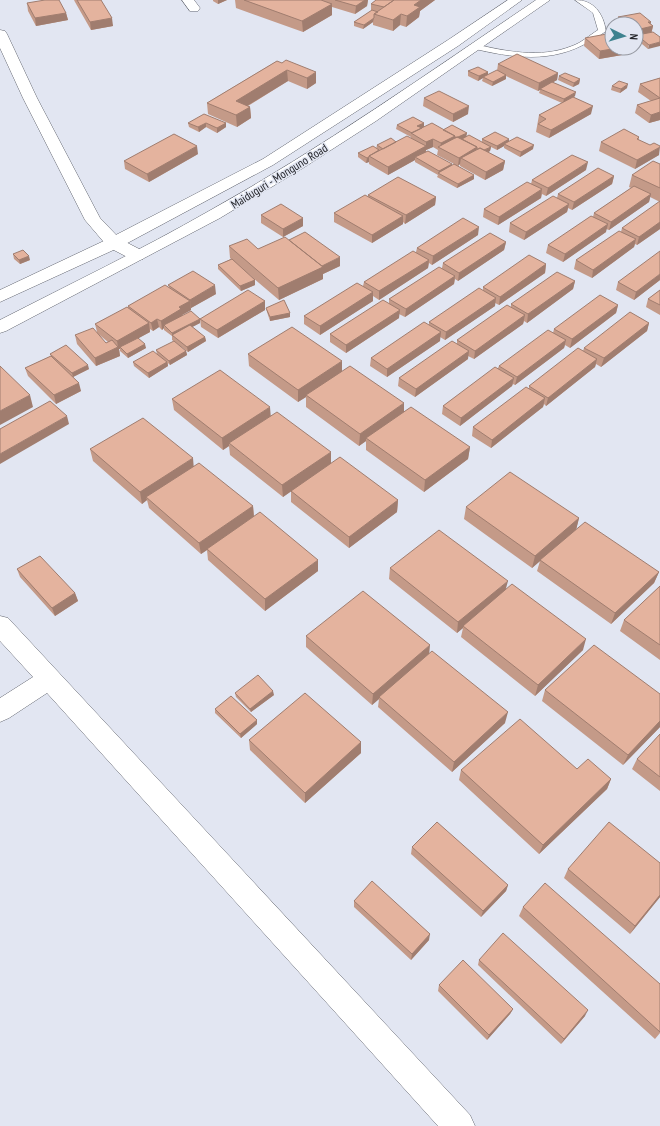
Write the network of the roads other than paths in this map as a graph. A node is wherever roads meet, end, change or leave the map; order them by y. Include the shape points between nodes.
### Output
1 (516, 0) edge
2 (544, 0) edge
3 (578, 0) edge
4 (0, 34) edge
5 (474, 46) junction
6 (114, 243) junction
7 (137, 255) junction
8 (0, 297) edge
9 (0, 327) edge
10 (0, 625) edge
11 (48, 679) junction
12 (0, 711) edge
13 (459, 1126) edge

1 - 6 main road, Maiduguri - Monguno Road via 268,162
2 - 5 main road, Maiduguri - Monguno Road
3 - 5 lane via 590,5 601,19 602,31 574,48 542,55 510,54
4 - 6 main road via 30,98 94,220
5 - 7 main road, Maiduguri - Monguno Road via 298,165 214,216
6 - 7 main road
6 - 8 main road, Maiduguri - Monguno Road
7 - 9 main road, Maiduguri - Monguno Road
10 - 11 main road
11 - 12 main road
11 - 13 main road

